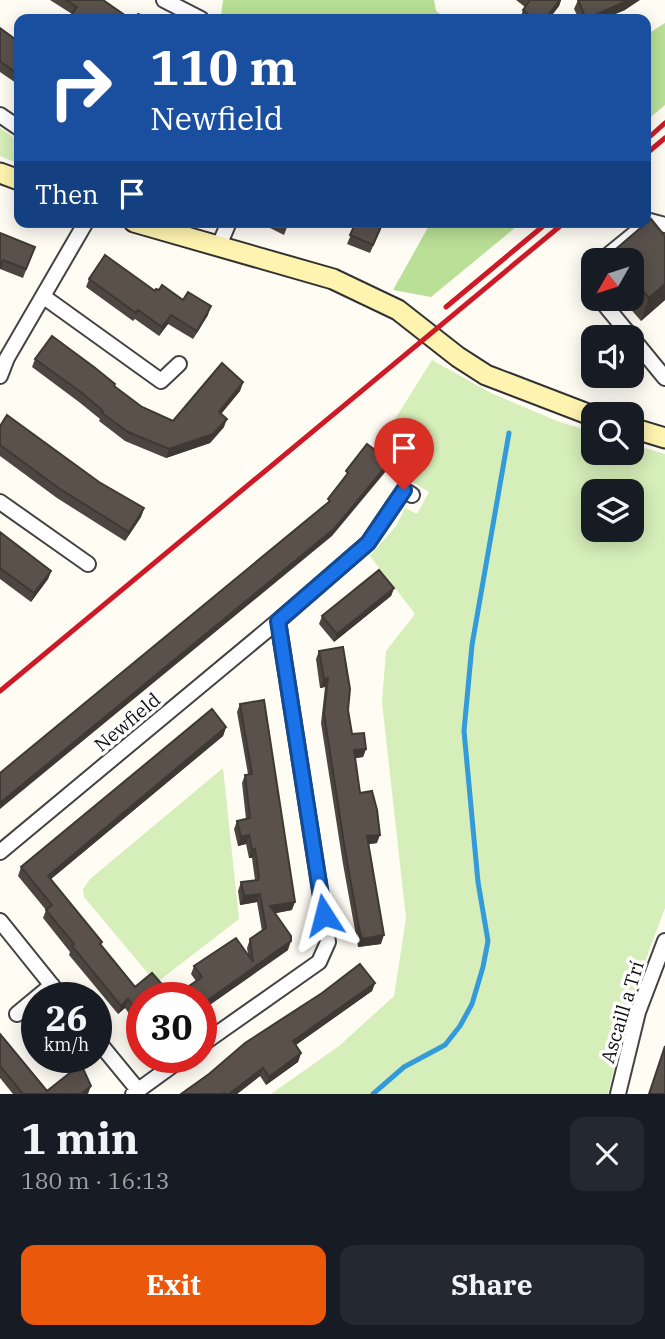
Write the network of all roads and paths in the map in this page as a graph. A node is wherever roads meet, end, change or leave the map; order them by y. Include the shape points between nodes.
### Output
1 (164, 0) edge
2 (191, 14) edge
3 (83, 228) edge
4 (153, 228) edge
5 (226, 228) edge
6 (641, 228) edge
7 (218, 248) junction
8 (617, 248) edge
9 (44, 297) junction
10 (611, 312) edge
11 (179, 364) dead end
12 (0, 376) edge
13 (665, 378) edge
14 (581, 411) edge
15 (644, 432) edge
16 (665, 438) edge
17 (412, 495) dead end
18 (0, 502) edge
19 (88, 564) dead end
20 (278, 621) junction
21 (0, 852) edge
22 (0, 921) edge
23 (665, 941) edge
24 (50, 982) edge
25 (21, 1011) edge
26 (17, 1014) dead end
27 (217, 1034) edge
28 (112, 1061) edge
29 (162, 1073) edge
30 (135, 1092) edge
31 (618, 1094) edge

1 - 2 street
3 - 9 street
4 - 7 main road
5 - 7 street
6 - 8 street
7 - 14 main road via 333,279 398,310 486,375
9 - 11 street via 161,381
9 - 12 street
10 - 13 street
15 - 16 main road
17 - 20 street, Newfield via 404,490 368,543
18 - 19 street
20 - 21 street, Newfield
20 - 27 street via 328,942 319,962
22 - 24 street
23 - 31 street, Ascaill a Trí via 638,1012
25 - 26 street
28 - 30 street
29 - 30 street

